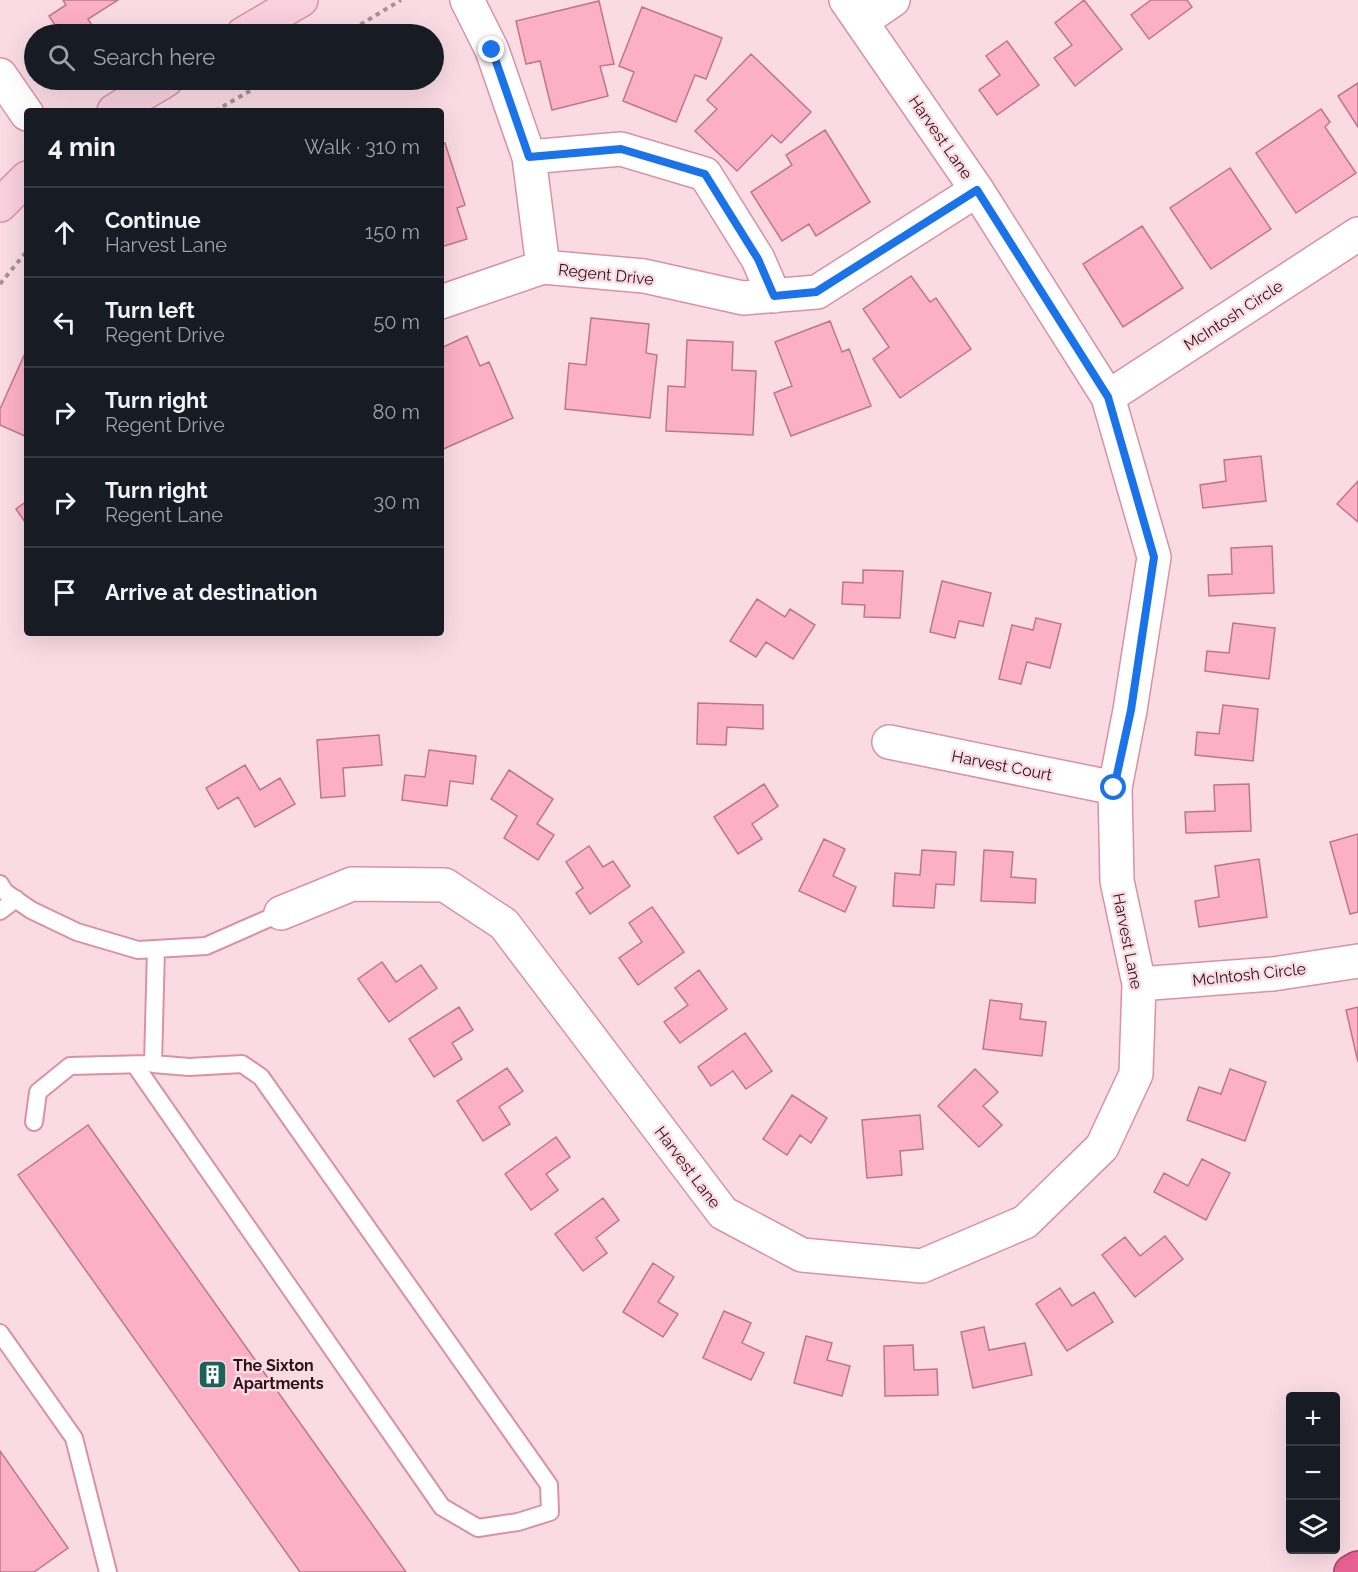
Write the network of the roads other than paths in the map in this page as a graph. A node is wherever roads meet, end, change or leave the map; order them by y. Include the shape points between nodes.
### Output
1 (301, 0) edge
2 (467, 0) edge
3 (893, 0) edge
4 (854, 11) edge
5 (260, 24) edge
6 (0, 75) edge
7 (149, 90) edge
8 (119, 108) edge
9 (24, 110) edge
10 (529, 157) junction
11 (24, 181) edge
12 (977, 190) junction
13 (0, 205) edge
14 (1358, 234) edge
15 (543, 267) junction
16 (774, 296) junction
17 (444, 302) edge
18 (1108, 397) junction
19 (889, 742) dead end
20 (1114, 788) junction
21 (0, 884) edge
22 (16, 899) junction
23 (0, 911) edge
24 (281, 913) joint
25 (156, 949) junction
26 (1358, 961) edge
27 (1140, 984) junction
28 (153, 1064) junction
29 (135, 1065) junction
30 (34, 1122) dead end
31 (0, 1332) edge
32 (1358, 1568) edge
33 (108, 1572) edge
34 (1351, 1572) edge

1 - 5 street
2 - 10 street via 492,50
3 - 4 street
4 - 12 street, Harvest Lane
6 - 9 street
7 - 8 street
10 - 15 street
10 - 16 street via 621,149 705,174 758,259
11 - 13 street
12 - 16 street, Regent Drive via 816,292
12 - 18 street, Harvest Lane
14 - 18 street, McIntosh Circle
15 - 16 street, Regent Drive via 644,276 743,298
15 - 17 street, Regent Drive
18 - 20 street, Harvest Lane via 1154,557 1131,710
19 - 20 street, Harvest Court
20 - 27 street, Harvest Lane via 1117,881
21 - 22 lane
22 - 23 lane
22 - 25 lane via 78,932 138,950
24 - 25 lane via 206,946
24 - 27 street, Harvest Lane via 352,884 445,885 504,924 723,1213 802,1256 922,1266 1025,1222 1102,1147 1136,1074
25 - 28 lane
26 - 27 street, McIntosh Circle via 1274,974
28 - 29 lane
28 - 29 lane via 242,1064 261,1077 549,1485 550,1512 478,1528 442,1507
29 - 30 lane via 70,1066 38,1092
31 - 33 lane via 74,1438
32 - 34 highway

